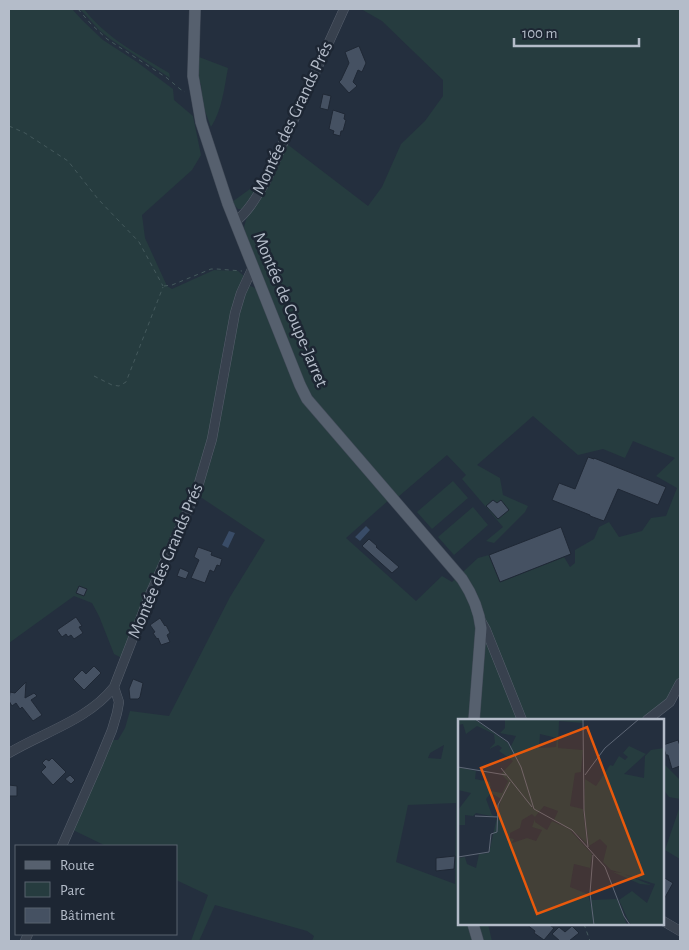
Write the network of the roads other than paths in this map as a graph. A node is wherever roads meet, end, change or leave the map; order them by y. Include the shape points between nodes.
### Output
1 (195, 9) edge
2 (344, 9) edge
3 (235, 222) junction
4 (252, 269) junction
5 (480, 620) junction
6 (680, 683) edge
7 (114, 687) junction
8 (474, 719) edge
9 (522, 719) edge
10 (648, 719) edge
11 (9, 753) edge
12 (62, 845) edge
13 (664, 922) edge
14 (473, 925) edge
15 (680, 931) edge
16 (478, 941) edge

1 - 3 main road, Montée de Coupe-Jarret via 193,68 196,96 201,122
2 - 3 street, Montée des Grands Prés via 266,181 253,203
3 - 4 main road, Montée de Coupe-Jarret
4 - 5 main road, Montée de Coupe-Jarret via 307,399 462,579
4 - 7 street, Montée des Grands Prés via 235,313 212,439 197,490 150,594
5 - 8 main road, Montée de Coupe-Jarret
5 - 9 street
6 - 10 street via 670,702
7 - 11 street via 82,714
7 - 12 street, Montée des Grands Prés via 119,702 114,722
13 - 15 street
14 - 16 main road

